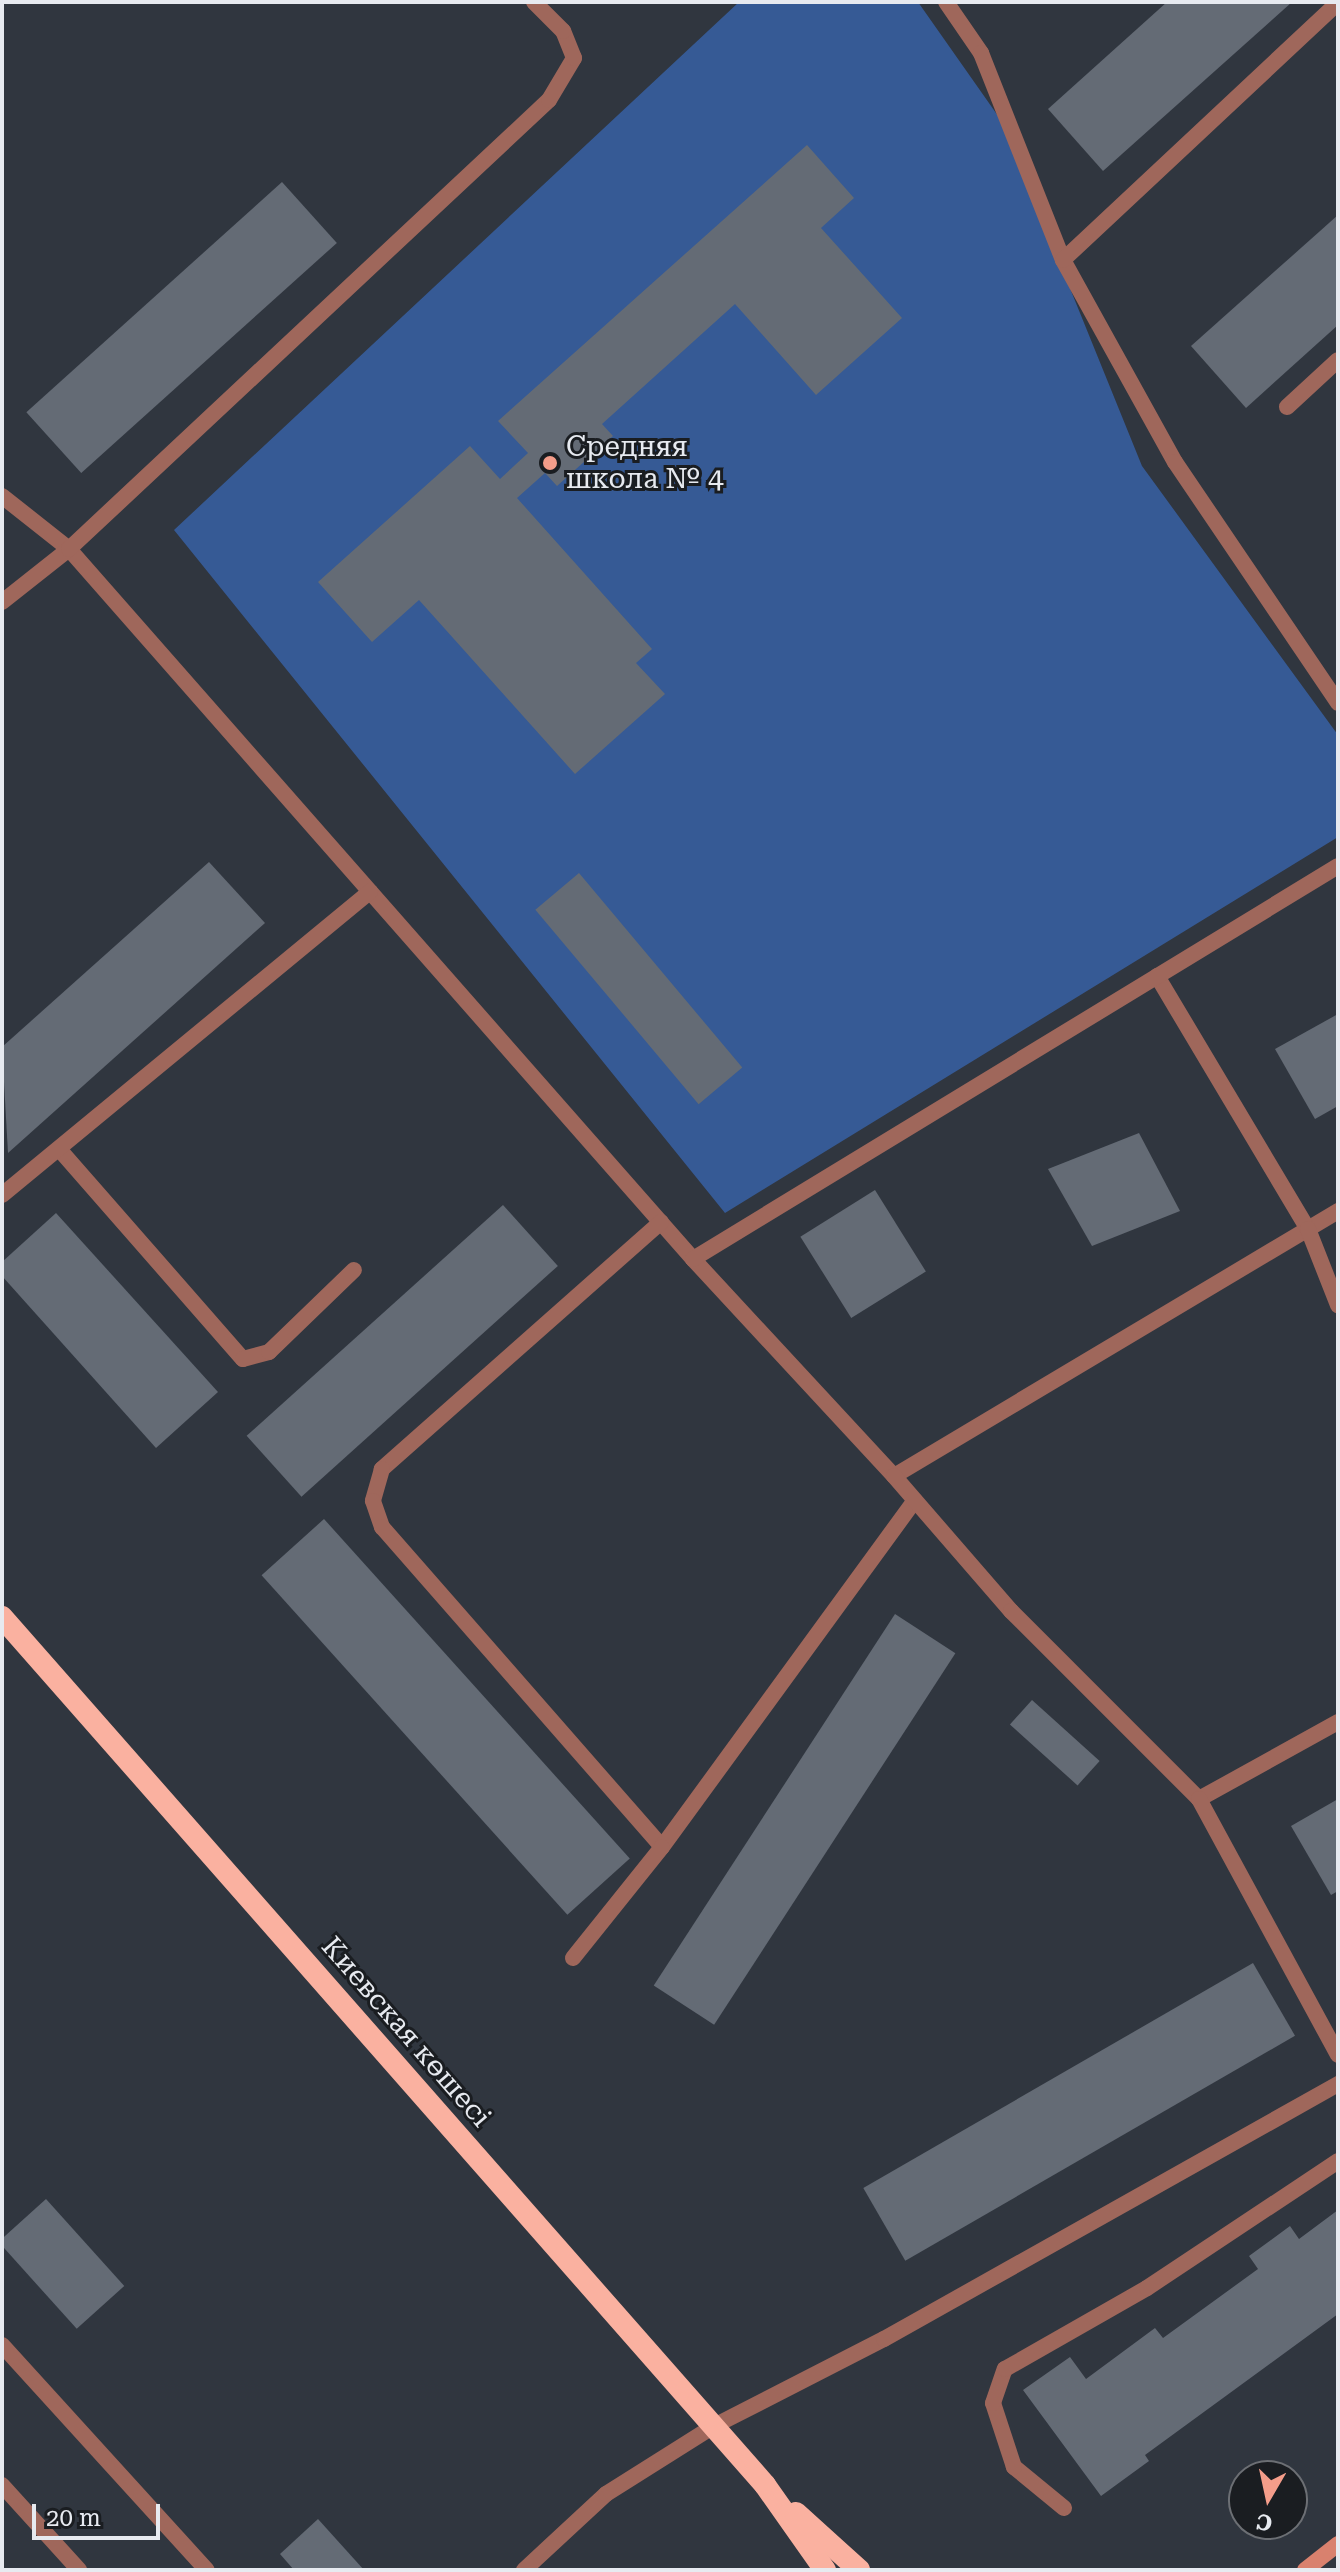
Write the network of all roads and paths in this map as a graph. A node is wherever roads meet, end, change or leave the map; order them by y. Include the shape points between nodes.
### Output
1 (534, 2) edge
2 (946, 2) edge
3 (1338, 3) edge
4 (1063, 260) junction
5 (1338, 360) edge
6 (1287, 407) dead end
7 (2, 496) edge
8 (69, 549) junction
9 (2, 602) edge
10 (1338, 703) edge
11 (1338, 866) edge
12 (370, 892) junction
13 (1157, 976) junction
14 (59, 1149) junction
15 (2, 1195) edge
16 (1338, 1211) edge
17 (661, 1222) junction
18 (1308, 1229) junction
19 (693, 1259) junction
20 (354, 1270) dead end
21 (1338, 1305) edge
22 (894, 1476) junction
23 (915, 1500) junction
24 (2, 1617) edge
25 (1338, 1722) edge
26 (1199, 1799) junction
27 (662, 1847) junction
28 (573, 1958) dead end
29 (1338, 2055) edge
30 (1338, 2084) edge
31 (1338, 2161) edge
32 (2, 2345) edge
33 (714, 2426) junction
34 (2, 2485) edge
35 (765, 2485) junction
36 (1064, 2508) dead end
37 (1338, 2544) edge
38 (79, 2570) edge
39 (207, 2570) edge
40 (524, 2570) edge
41 (825, 2570) edge
42 (859, 2570) edge
43 (1305, 2570) edge

1 - 8 lane via 563,31 574,58 549,100
2 - 4 lane via 981,53
3 - 4 lane
4 - 10 lane via 1175,462
5 - 6 lane
7 - 8 lane
8 - 9 lane
8 - 12 lane
11 - 13 lane
12 - 14 lane
12 - 17 lane
13 - 18 lane
13 - 19 lane
14 - 15 lane
14 - 20 lane via 243,1359 269,1352
16 - 18 lane
17 - 19 lane
17 - 27 lane via 382,1469 373,1501 382,1527
18 - 21 lane
18 - 22 lane
19 - 22 lane
22 - 23 lane
23 - 26 lane via 1011,1611
23 - 27 lane
24 - 33 highway, Киевская көшесі
25 - 26 lane
26 - 29 lane
27 - 28 lane
30 - 33 lane via 884,2339
31 - 36 lane via 1147,2288 1005,2369 993,2403 1014,2467
32 - 39 lane
33 - 35 highway, Киевская көшесі
33 - 40 lane via 606,2494
34 - 38 lane
35 - 41 highway
35 - 42 highway
37 - 43 main road

